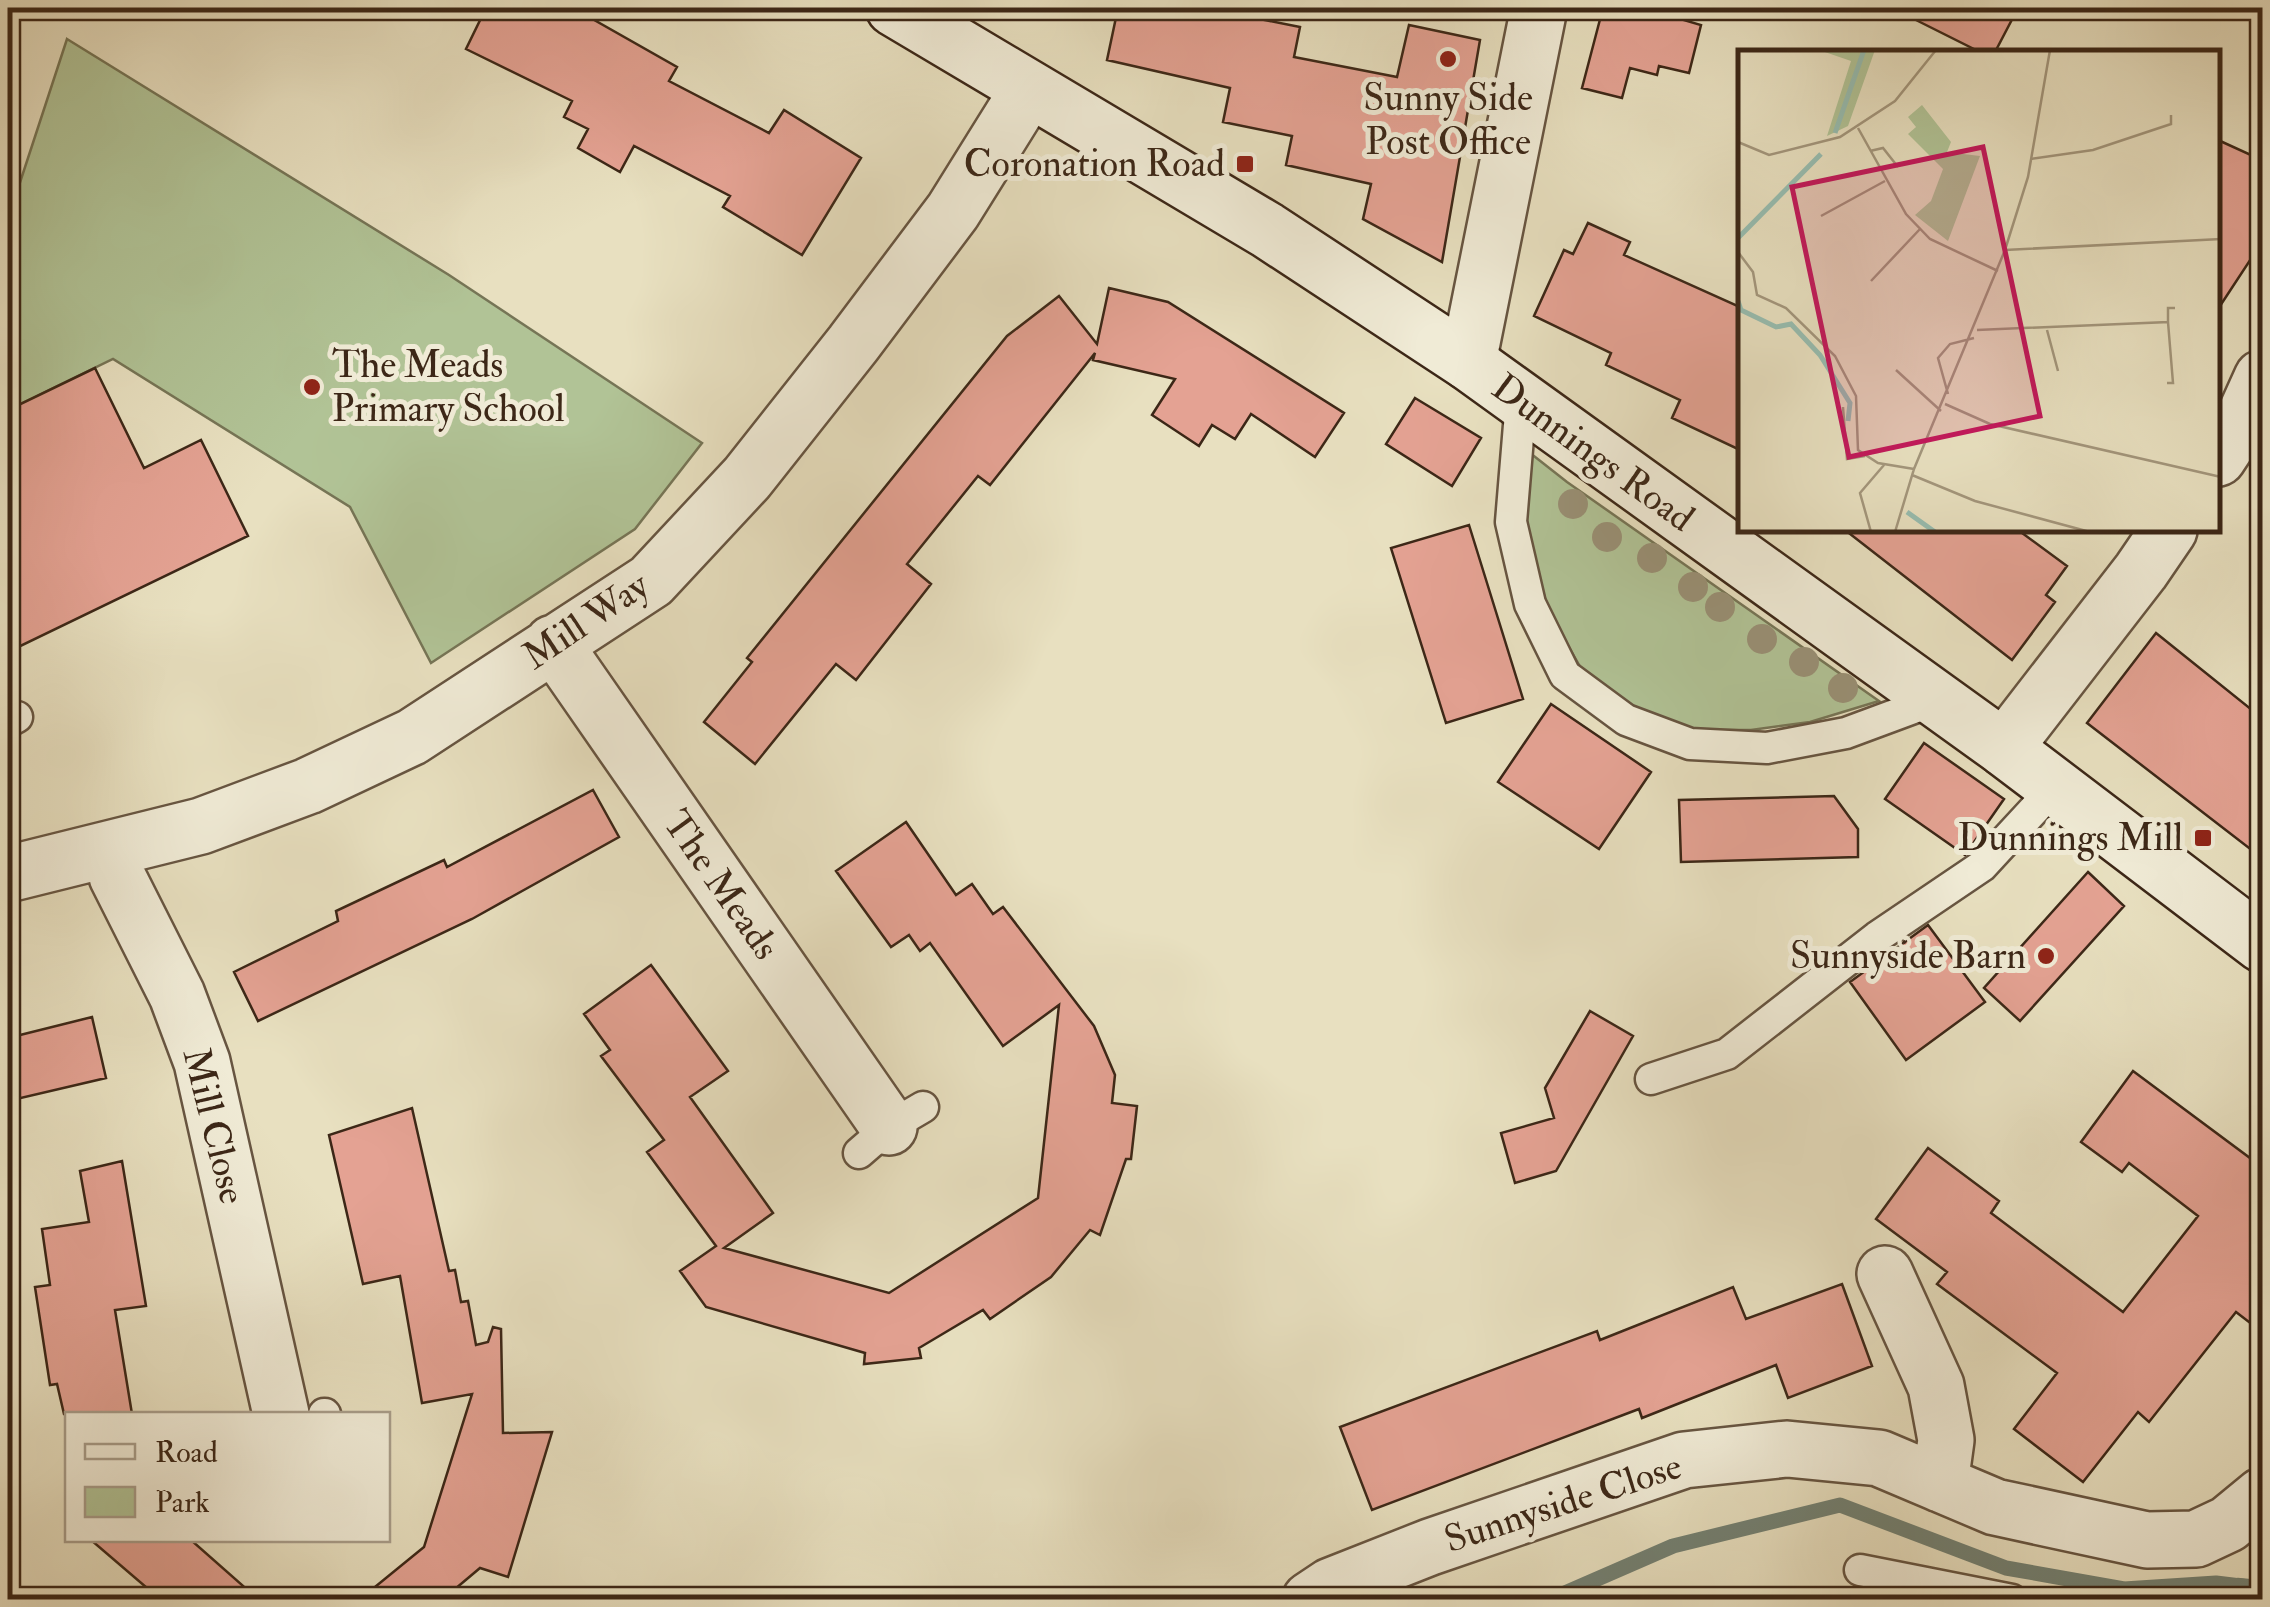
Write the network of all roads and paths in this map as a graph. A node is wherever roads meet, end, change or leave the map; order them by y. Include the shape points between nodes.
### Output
1 (894, 8) edge
2 (1539, 8) edge
3 (1029, 88) junction
4 (1468, 362) junction
5 (2262, 378) edge
6 (1521, 401) junction
7 (2220, 455) edge
8 (2168, 532) edge
9 (553, 644) junction
10 (1935, 700) junction
11 (2004, 748) junction
12 (2055, 787) junction
13 (112, 849) junction
14 (8, 874) edge
15 (2262, 944) edge
16 (1651, 1079) dead end
17 (890, 1129) dead end
18 (1885, 1274) dead end
19 (281, 1412) edge
20 (1940, 1484) junction
21 (2262, 1496) edge
22 (1860, 1570) dead end
23 (1310, 1600) edge
24 (2012, 1600) edge

1 - 3 street, Dunnings Road
2 - 4 street
3 - 4 street, Dunnings Road via 1267,230
3 - 9 street, Mill Way via 953,211 747,478 651,581
4 - 6 street, Dunnings Road
5 - 7 street
6 - 10 street, Dunnings Road
6 - 10 lane via 1511,522 1530,604 1565,675 1626,720 1690,744 1767,748 1846,734
8 - 11 street
9 - 13 street, Mill Way via 412,738 326,778 200,826
9 - 17 street, The Meads
10 - 11 street, Dunnings Road
11 - 12 street, Dunnings Road
12 - 15 street, Dunnings Road
12 - 16 lane via 1982,866 1877,937 1727,1054
13 - 14 street, Mill Way
13 - 19 street, Mill Close via 202,1062
18 - 20 street via 1936,1386 1946,1440
20 - 21 street, Sunnyside Close via 1995,1508 2147,1540 2196,1539
20 - 23 street, Sunnyside Close via 1878,1458 1788,1449 1684,1460 1430,1547
22 - 24 lane

